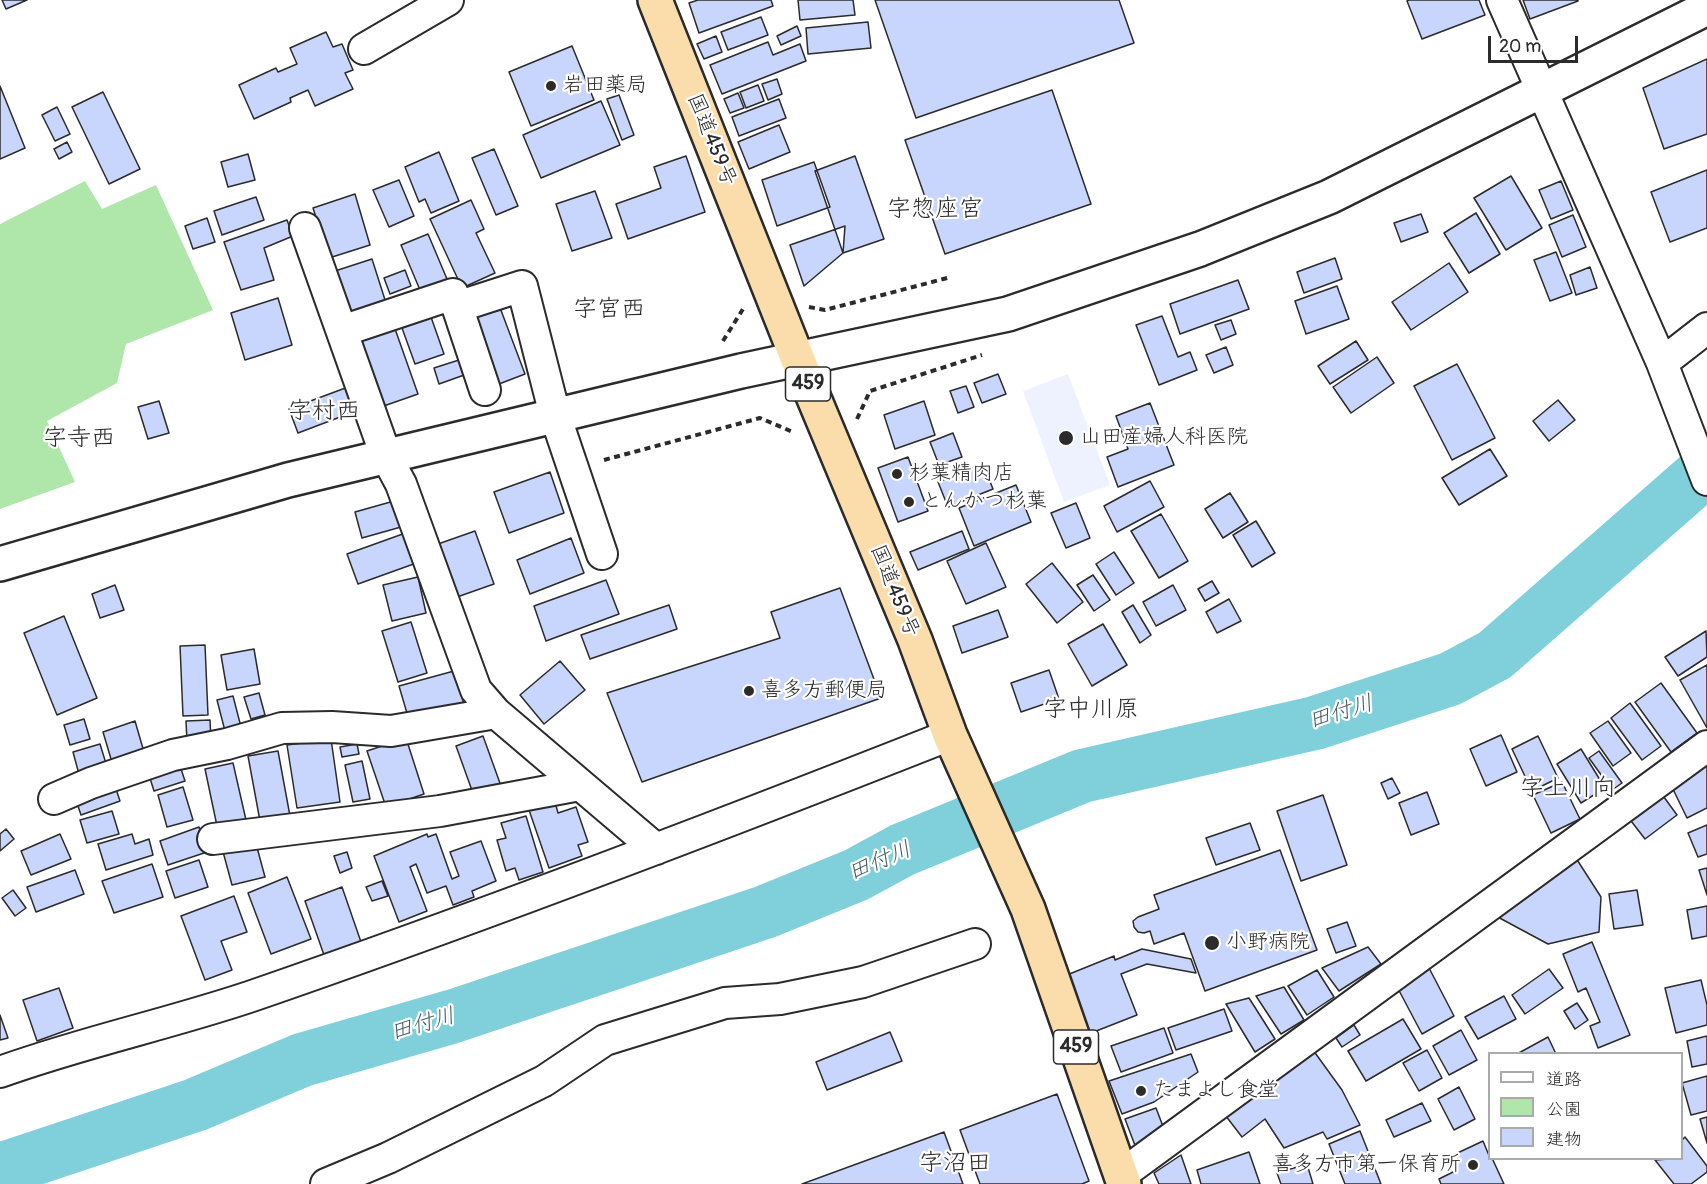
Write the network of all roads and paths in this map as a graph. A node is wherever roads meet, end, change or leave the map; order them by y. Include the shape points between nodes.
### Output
1 (448, 0) edge
2 (655, 0) edge
3 (1502, 0) edge
4 (1707, 8) edge
5 (364, 49) dead end
6 (1541, 91) junction
7 (305, 228) dead end
8 (951, 277) dead end
9 (800, 305) dead end
10 (745, 306) dead end
11 (457, 308) junction
12 (1707, 328) edge
13 (342, 331) junction
14 (713, 344) dead end
15 (982, 355) dead end
16 (798, 360) junction
17 (1662, 363) junction
18 (485, 390) dead end
19 (555, 415) junction
20 (855, 423) dead end
21 (796, 433) dead end
22 (386, 456) junction
23 (604, 460) dead end
24 (1707, 480) edge
25 (602, 554) dead end
26 (0, 564) edge
27 (496, 713) junction
28 (950, 735) junction
29 (1707, 746) edge
30 (580, 785) junction
31 (54, 799) dead end
32 (213, 840) dead end
33 (656, 849) junction
34 (975, 944) dead end
35 (0, 1072) edge
36 (386, 1173) edge
37 (1122, 1180) edge
38 (326, 1184) edge

1 - 5 street
2 - 16 highway, 国道459号 / 459
3 - 6 street
4 - 6 street
6 - 16 street via 1329,197 1200,249 1008,314
6 - 17 street
7 - 13 street
8 - 9 path via 825,310
10 - 14 path via 724,340
11 - 13 street via 453,294
11 - 18 street
11 - 19 street via 522,286
12 - 17 street
13 - 22 street
15 - 20 path via 870,391
16 - 19 street
16 - 28 highway, 国道459号 / 459
17 - 24 street
19 - 22 street
19 - 25 street
21 - 23 path via 760,418
22 - 26 street via 288,480
22 - 27 street via 400,484 476,690
27 - 30 street
27 - 31 street via 391,731 282,728 173,755
28 - 33 street
28 - 37 highway, 国道459号 / 459 via 1028,909
29 - 37 street
30 - 32 street via 440,811
30 - 33 street
33 - 35 street via 249,997
34 - 36 street via 863,982 780,999 725,1003 605,1040 544,1081
36 - 38 street

